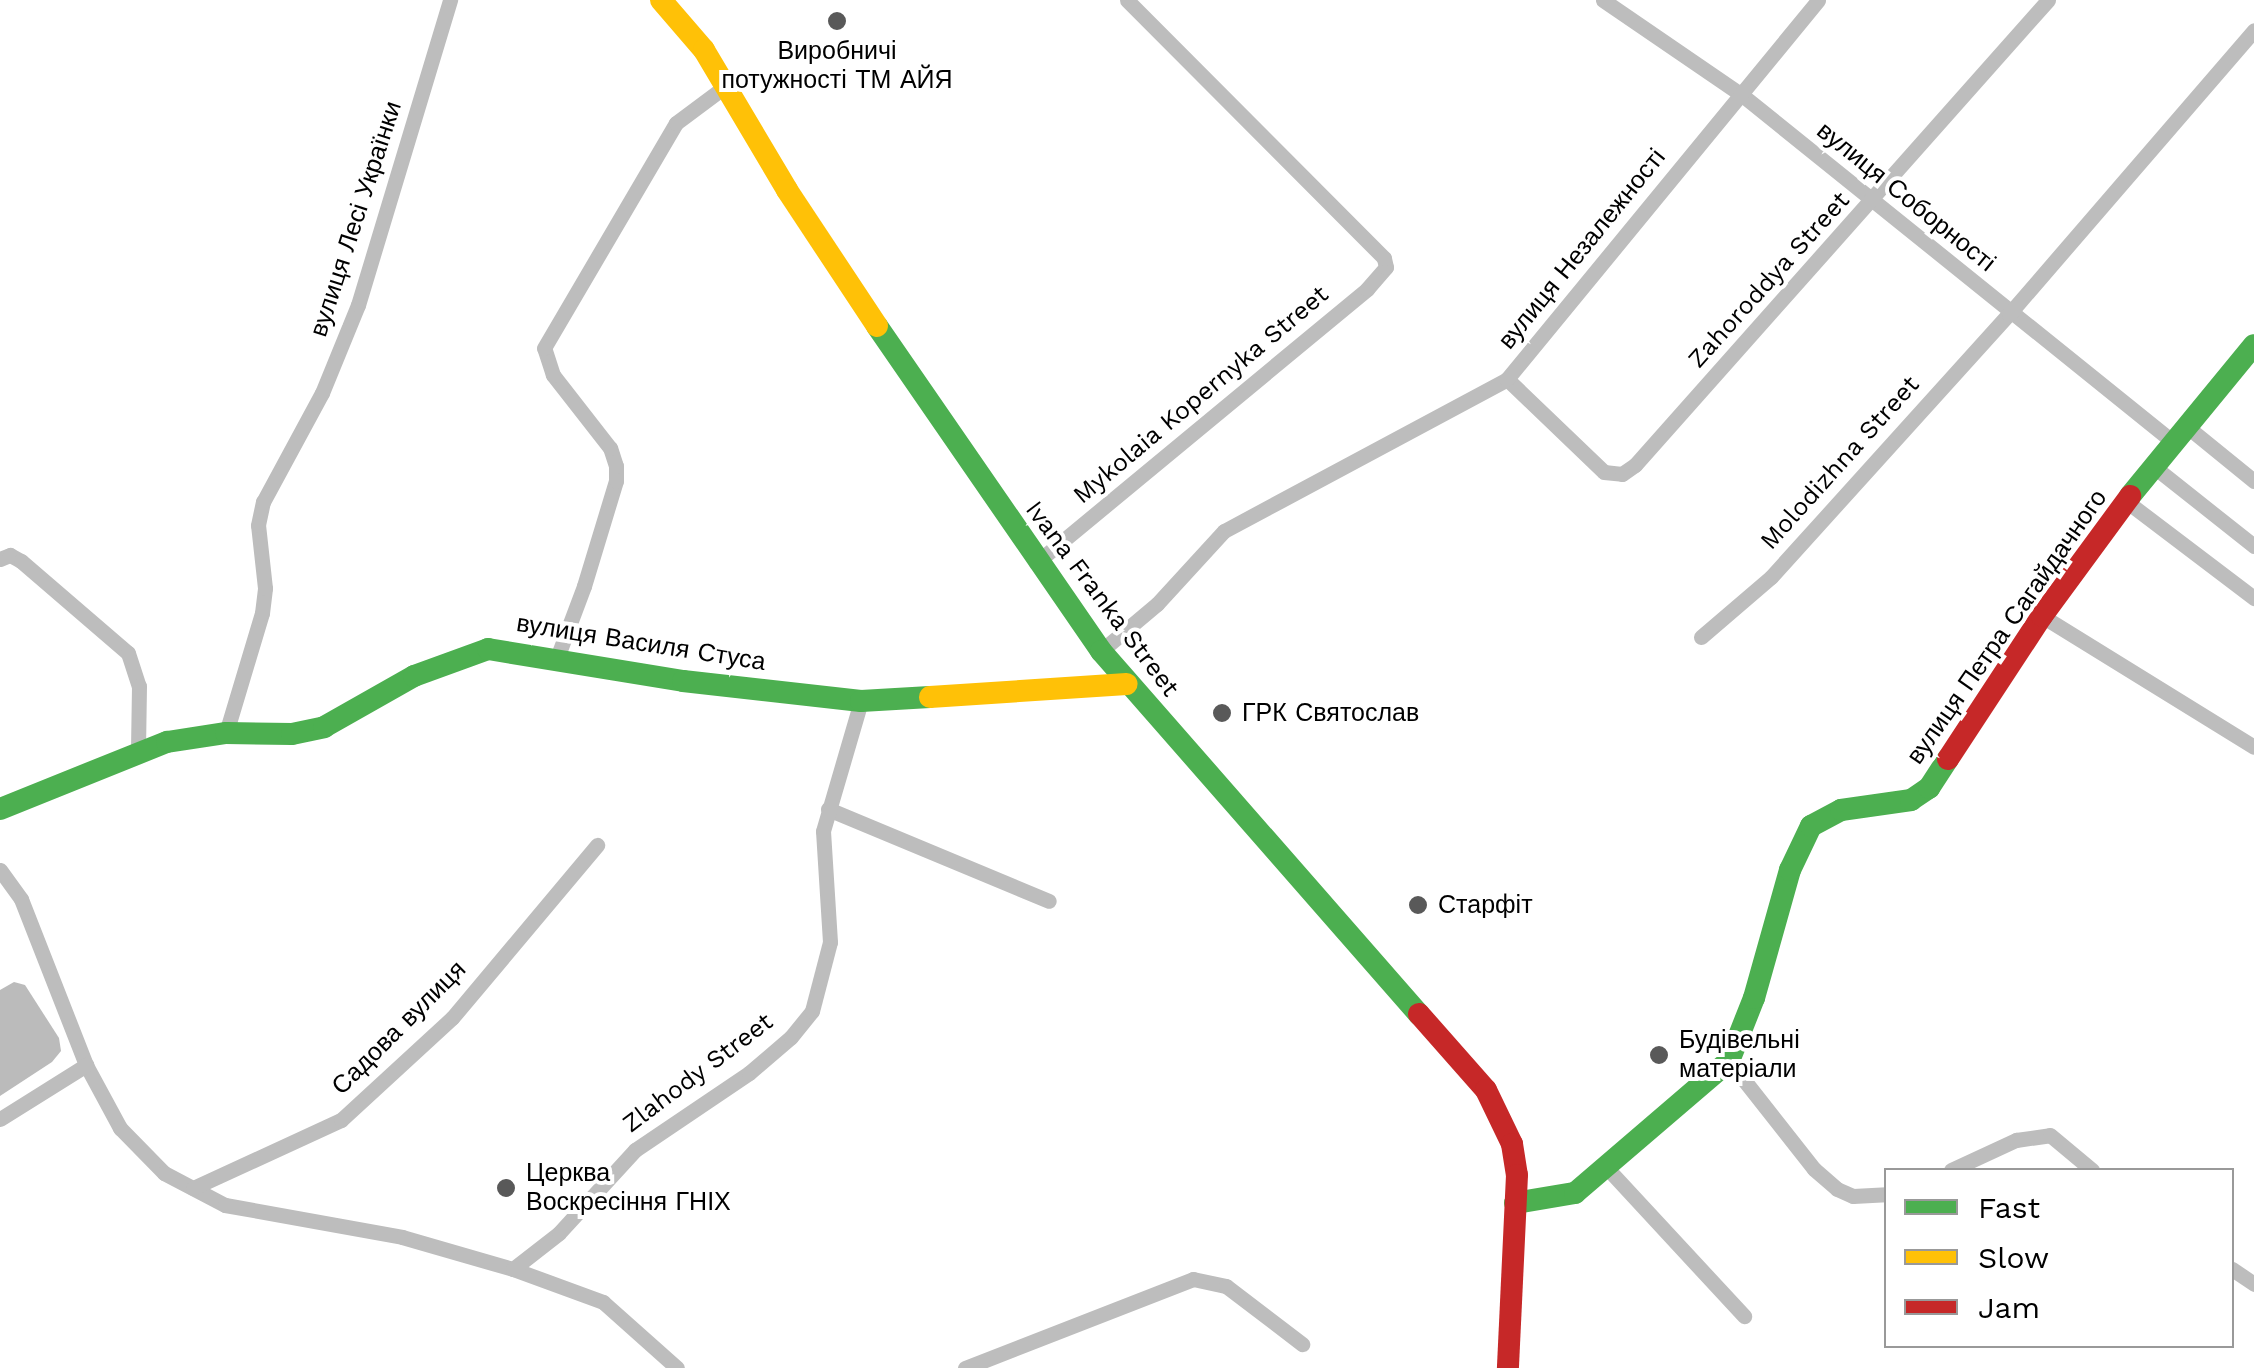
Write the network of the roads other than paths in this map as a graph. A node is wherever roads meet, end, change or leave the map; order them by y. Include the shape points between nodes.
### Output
1 (450, 0) edge
2 (662, 0) edge
3 (1127, 0) edge
4 (1603, 0) edge
5 (1818, 0) edge
6 (2048, 0) edge
7 (2254, 30) edge
8 (727, 84) junction
9 (1742, 95) junction
10 (1874, 201) junction
11 (2008, 314) junction
12 (2254, 345) edge
13 (1507, 380) junction
14 (2178, 433) junction
15 (2153, 466) junction
16 (2254, 482) edge
17 (2126, 501) junction
18 (2254, 546) edge
19 (0, 559) edge
20 (1036, 563) junction
21 (2254, 598) edge
22 (2042, 616) junction
23 (1701, 637) dead end
24 (1101, 651) junction
25 (557, 658) junction
26 (1127, 684) junction
27 (861, 700) junction
28 (226, 733) junction
29 (2254, 746) edge
30 (138, 753) junction
31 (0, 809) edge
32 (828, 810) junction
33 (598, 846) dead end
34 (0, 870) edge
35 (1049, 901) dead end
36 (1730, 1061) junction
37 (86, 1065) junction
38 (0, 1118) edge
39 (1607, 1168) junction
40 (1955, 1168) edge
41 (2090, 1168) edge
42 (193, 1188) junction
43 (1884, 1194) edge
44 (1515, 1203) junction
45 (513, 1269) junction
46 (1744, 1316) dead end
47 (1302, 1344) dead end
48 (987, 1365) edge
49 (677, 1368) edge
50 (965, 1368) edge
51 (1508, 1368) edge

1 - 28 street, вулиця Лесі Українки via 358,305 322,393 263,502 262,613
2 - 8 street, Ivana Franka Street
3 - 20 street, Mykolaia Kopernyka Street via 1384,258 1383,274
4 - 9 street, вулиця Соборності
5 - 9 street, вулиця Незалежності
6 - 10 street, Zahoroddya Street
7 - 11 street, Molodizhna Street
8 - 20 street, Ivana Franka Street via 787,190
8 - 25 street via 676,123 544,348 553,375 610,448 616,466
9 - 10 street, вулиця Соборності
9 - 13 street, вулиця Незалежності
10 - 11 street, вулиця Соборності
10 - 13 street, Zahoroddya Street via 1622,474 1604,472
11 - 14 street, вулиця Соборності
11 - 23 street, Molodizhna Street via 1772,576
12 - 14 street, вулиця Петра Сагайдачного
13 - 24 street, вулиця Незалежності via 1224,530 1157,604
14 - 15 street, вулиця Петра Сагайдачного
14 - 16 street, вулиця Соборності
15 - 17 street, вулиця Петра Сагайдачного
15 - 18 street
17 - 21 street
17 - 22 street, вулиця Петра Сагайдачного
19 - 30 street via 20,561 128,653 140,686
20 - 24 street, Ivana Franka Street
22 - 29 street
22 - 36 street, вулиця Петра Сагайдачного via 1929,788 1911,800 1841,810 1811,826 1790,870
24 - 26 street, Ivana Franka Street
25 - 27 street, вулиця Василя Стуса via 683,681
25 - 28 street, вулиця Василя Стуса via 488,649 414,676 324,727 292,734
26 - 27 street, вулиця Василя Стуса
26 - 44 street, Ivana Franka Street via 1486,1090 1512,1144
27 - 32 street, Zlahody Street
28 - 30 street, вулиця Василя Стуса
30 - 31 street, вулиця Василя Стуса
32 - 35 street
32 - 45 street, Zlahody Street via 823,831 830,942 812,1011 749,1073 636,1150 548,1244
33 - 42 street, Садова вулиця via 452,1018 342,1120
34 - 37 street via 21,900
36 - 39 street
36 - 43 street via 1814,1170 1853,1196
37 - 38 street
37 - 42 street via 139,1152
39 - 44 street via 1575,1193
39 - 46 street
40 - 41 street via 2016,1140 2050,1136
42 - 45 street via 225,1205 402,1237
44 - 51 street, Ivana Franka Street
45 - 49 street via 603,1302
47 - 48 street via 1226,1286 1193,1279
48 - 50 street

